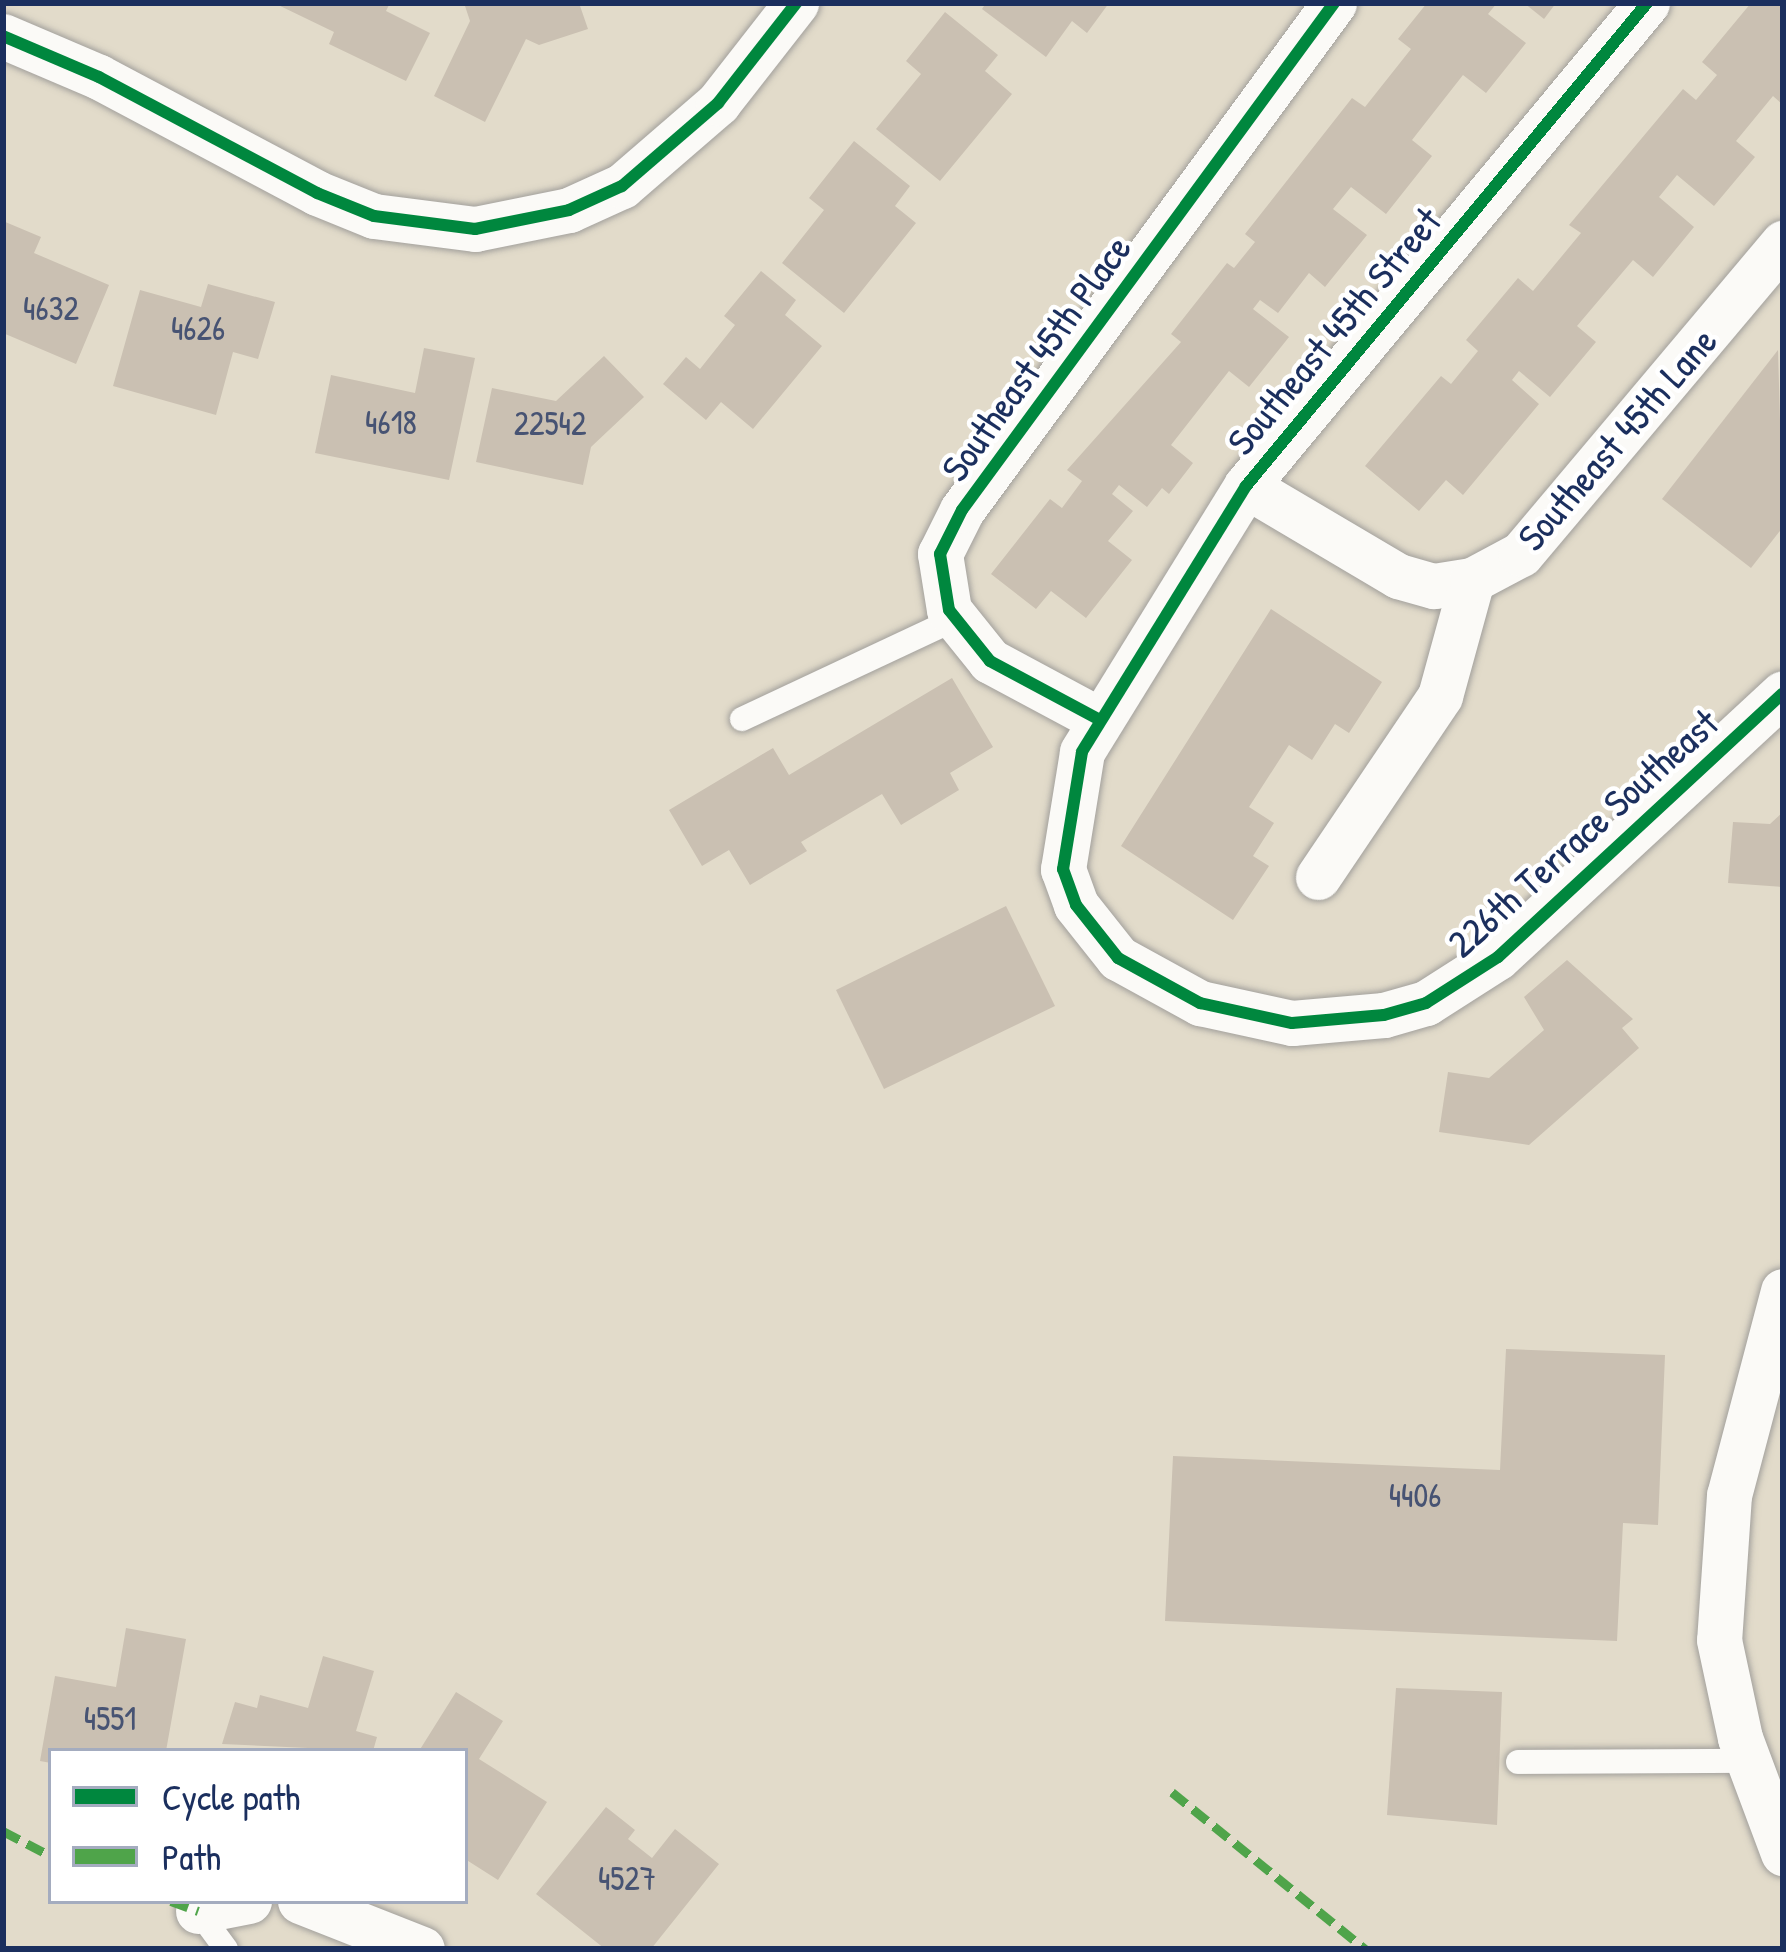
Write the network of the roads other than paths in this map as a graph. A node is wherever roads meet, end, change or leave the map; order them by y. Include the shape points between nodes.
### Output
1 (796, 3) edge
2 (1334, 3) edge
3 (1647, 3) edge
4 (3, 36) edge
5 (1783, 243) edge
6 (1246, 486) junction
7 (1472, 580) junction
8 (955, 619) junction
9 (1783, 693) edge
10 (742, 719) dead end
11 (1100, 720) junction
12 (1318, 877) dead end
13 (1783, 1291) edge
14 (1748, 1761) junction
15 (1518, 1762) dead end
16 (1783, 1853) edge
17 (234, 1904) edge
18 (308, 1904) edge
19 (198, 1911) joint
20 (226, 1949) edge
21 (422, 1949) edge

1 - 4 street via 718,103 622,186 569,209 475,229 374,216 317,193 99,77
2 - 8 street, Southeast 45th Place via 962,509 940,554
3 - 6 street, Southeast 45th Street
5 - 7 street, Southeast 45th Lane via 1521,554
6 - 7 street via 1398,577 1434,586
6 - 11 street, Southeast 45th Street
7 - 12 street via 1440,696
8 - 10 lane
8 - 11 street, Southeast 45th Place via 991,661
9 - 11 street, 226th Terrace Southeast via 1498,957 1426,1003 1340,1024 1200,1003 1138,971 1095,935 1063,869 1063,840 1082,752
13 - 14 street via 1729,1495 1719,1640
14 - 15 lane
14 - 16 street
17 - 19 street
18 - 21 street
19 - 20 lane

